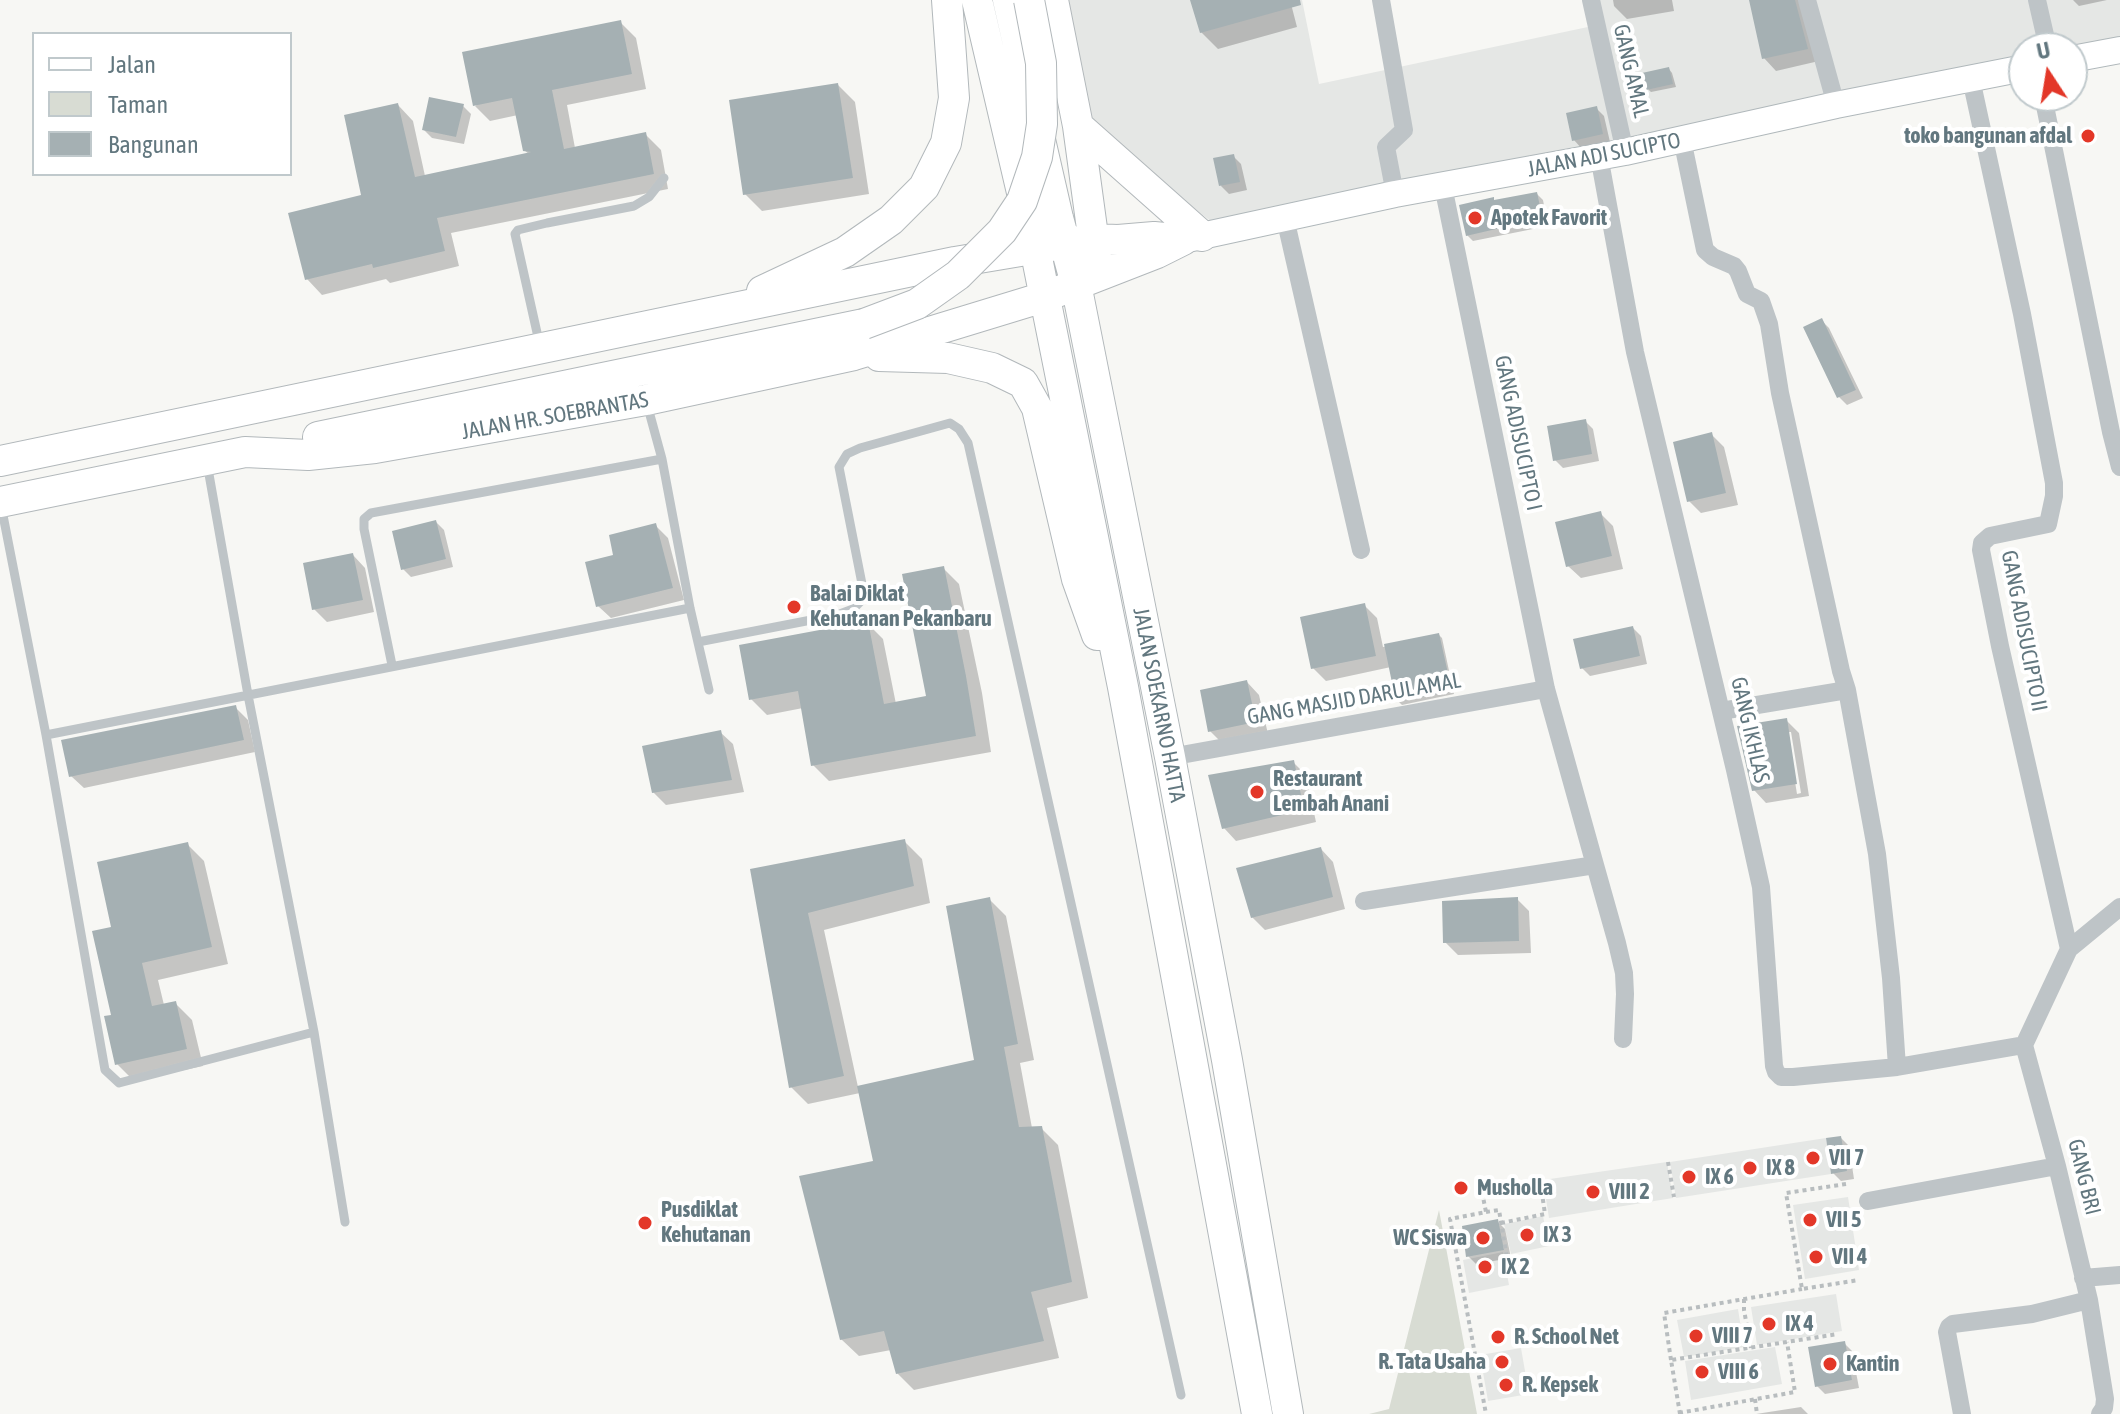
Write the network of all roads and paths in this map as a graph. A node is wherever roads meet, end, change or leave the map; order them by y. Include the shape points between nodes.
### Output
1 (947, 0) edge
2 (977, 0) edge
3 (1008, 0) edge
4 (1029, 0) edge
5 (1053, 0) edge
6 (1381, 0) edge
7 (1591, 0) edge
8 (1807, 0) edge
9 (2037, 0) edge
10 (2044, 32) edge
11 (2120, 50) edge
12 (2088, 56) edge
13 (2008, 71) edge
14 (1971, 79) junction
15 (1836, 105) junction
16 (2046, 112) edge
17 (1078, 126) junction
18 (1682, 139) junction
19 (1612, 154) junction
20 (664, 178) dead end
21 (1443, 186) junction
22 (1395, 194) junction
23 (1285, 218) junction
24 (1193, 238) junction
25 (1079, 241) junction
26 (1035, 248) junction
27 (1087, 279) junction
28 (1044, 297) junction
29 (717, 313) junction
30 (541, 349) junction
31 (854, 355) junction
32 (646, 400) junction
33 (245, 452) junction
34 (662, 459) junction
35 (206, 460) junction
36 (0, 461) edge
37 (2120, 467) edge
38 (0, 502) edge
39 (1361, 550) dead end
40 (690, 608) junction
41 (698, 642) junction
42 (392, 665) junction
43 (1123, 687) junction
44 (1546, 689) junction
45 (709, 690) dead end
46 (1847, 690) junction
47 (248, 695) junction
48 (1721, 711) junction
49 (46, 735) junction
50 (1170, 757) junction
51 (1595, 865) junction
52 (1364, 901) dead end
53 (2119, 911) edge
54 (2069, 949) junction
55 (314, 1032) junction
56 (1623, 1039) dead end
57 (2024, 1045) junction
58 (1897, 1067) junction
59 (1668, 1162) dead end
60 (2057, 1166) junction
61 (1540, 1180) dead end
62 (1846, 1184) dead end
63 (1482, 1192) dead end
64 (1674, 1197) dead end
65 (1868, 1201) dead end
66 (1486, 1212) junction
67 (345, 1222) dead end
68 (1501, 1223) junction
69 (1509, 1270) dead end
70 (2120, 1275) edge
71 (2083, 1278) junction
72 (1859, 1280) dead end
73 (1802, 1289) junction
74 (1744, 1299) junction
75 (2089, 1300) junction
76 (1838, 1334) dead end
77 (1787, 1342) junction
78 (1276, 1346) junction
79 (1751, 1348) junction
80 (1246, 1354) junction
81 (1671, 1360) junction
82 (1181, 1395) dead end
83 (1755, 1399) junction
84 (1680, 1413) edge
85 (1257, 1414) edge
86 (1288, 1414) edge
87 (1486, 1414) edge
88 (1757, 1414) edge
89 (1962, 1414) edge
90 (2100, 1414) edge

1 - 29 main road via 954,98 946,143 924,187 891,220 845,252
2 - 26 main road, JALAN SOEKARNO HATTA
3 - 25 main road, JALAN SOEKARNO HATTA via 1058,218
4 - 33 main road, bridge via 1041,63 1042,124 1022,201 1002,231 958,275 917,304 864,324
5 - 17 main road
6 - 22 street via 1404,130 1386,147
7 - 19 street, GANG AMAL
8 - 15 street
9 - 10 street
11 - 12 main road
13 - 14 main road, JALAN ADI SUCIPTO
14 - 15 main road, JALAN ADI SUCIPTO
14 - 54 street, GANG ADISUCIPTO II via 2054,483 2048,524 1990,536 1982,543 1982,561
15 - 18 main road, JALAN ADI SUCIPTO
16 - 37 street
17 - 24 main road
17 - 25 main road
18 - 19 main road, JALAN ADI SUCIPTO
18 - 46 street via 1705,250 1734,266 1747,294 1761,301 1769,324
19 - 21 main road, JALAN ADI SUCIPTO
19 - 48 street, GANG IKHLAS via 1635,352
20 - 30 lane via 634,206 515,234
21 - 22 main road, JALAN ADI SUCIPTO
21 - 44 street, GANG ADISUCIPTO I
22 - 23 main road, JALAN ADI SUCIPTO
23 - 24 main road, JALAN ADI SUCIPTO
23 - 39 street
24 - 25 main road, JALAN ADI SUCIPTO
24 - 27 main road, JALAN ADI SUCIPTO
25 - 26 main road
25 - 27 main road, JALAN SOEKARNO HATTA
26 - 28 main road, JALAN SOEKARNO HATTA
26 - 29 main road
27 - 28 main road, JALAN HR. SOEBRANTAS
27 - 50 main road, JALAN SOEKARNO HATTA
28 - 31 main road, JALAN HR. SOEBRANTAS
28 - 43 main road, JALAN SOEKARNO HATTA
29 - 30 main road
30 - 36 main road
31 - 32 main road, JALAN HR. SOEBRANTAS
31 - 43 main road via 948,358 992,368 1023,383 1037,408 1077,579 1100,644
32 - 33 main road, JALAN HR. SOEBRANTAS via 375,448 308,455
32 - 34 lane
33 - 35 main road, JALAN HR. SOEBRANTAS
34 - 40 lane
34 - 42 lane via 371,513 364,519 364,529
35 - 38 main road, JALAN HR. SOEBRANTAS
35 - 47 lane
38 - 49 lane
40 - 41 lane
40 - 42 lane
41 - 45 lane
41 - 82 lane via 853,609 864,594 839,467 847,454 860,448 950,423 959,429 968,443
42 - 47 lane
43 - 80 main road, JALAN SOEKARNO HATTA
44 - 50 street, GANG MASJID DARUL AMAL
44 - 51 street, GANG ADISUCIPTO I
46 - 48 street
46 - 58 street via 1877,854
47 - 49 lane
47 - 55 lane
48 - 58 street, GANG IKHLAS via 1761,887 1776,1072 1793,1077
49 - 55 lane via 105,1070 119,1083
50 - 78 main road, JALAN SOEKARNO HATTA
51 - 52 street
51 - 56 street, GANG ADISUCIPTO I via 1624,973
53 - 54 street
54 - 57 street
55 - 67 lane
57 - 58 street, GANG IKHLAS
57 - 60 street, GANG BRI
59 - 64 path
60 - 65 street
60 - 71 street, GANG BRI
61 - 68 path via 1545,1214
62 - 73 path via 1786,1193
63 - 66 path
66 - 68 path via 1499,1210
66 - 87 path via 1450,1219
68 - 69 path
70 - 71 street
71 - 75 street, GANG BRI
72 - 73 path
73 - 74 path
74 - 79 path
74 - 81 path via 1664,1313
75 - 89 street via 1949,1327
75 - 90 street, GANG BRI via 2105,1399
76 - 77 path
77 - 79 path
77 - 83 path via 1795,1392
78 - 80 main road
78 - 86 main road, JALAN SOEKARNO HATTA
79 - 81 path
80 - 85 main road, JALAN SOEKARNO HATTA
81 - 84 path
83 - 84 path
83 - 88 path

